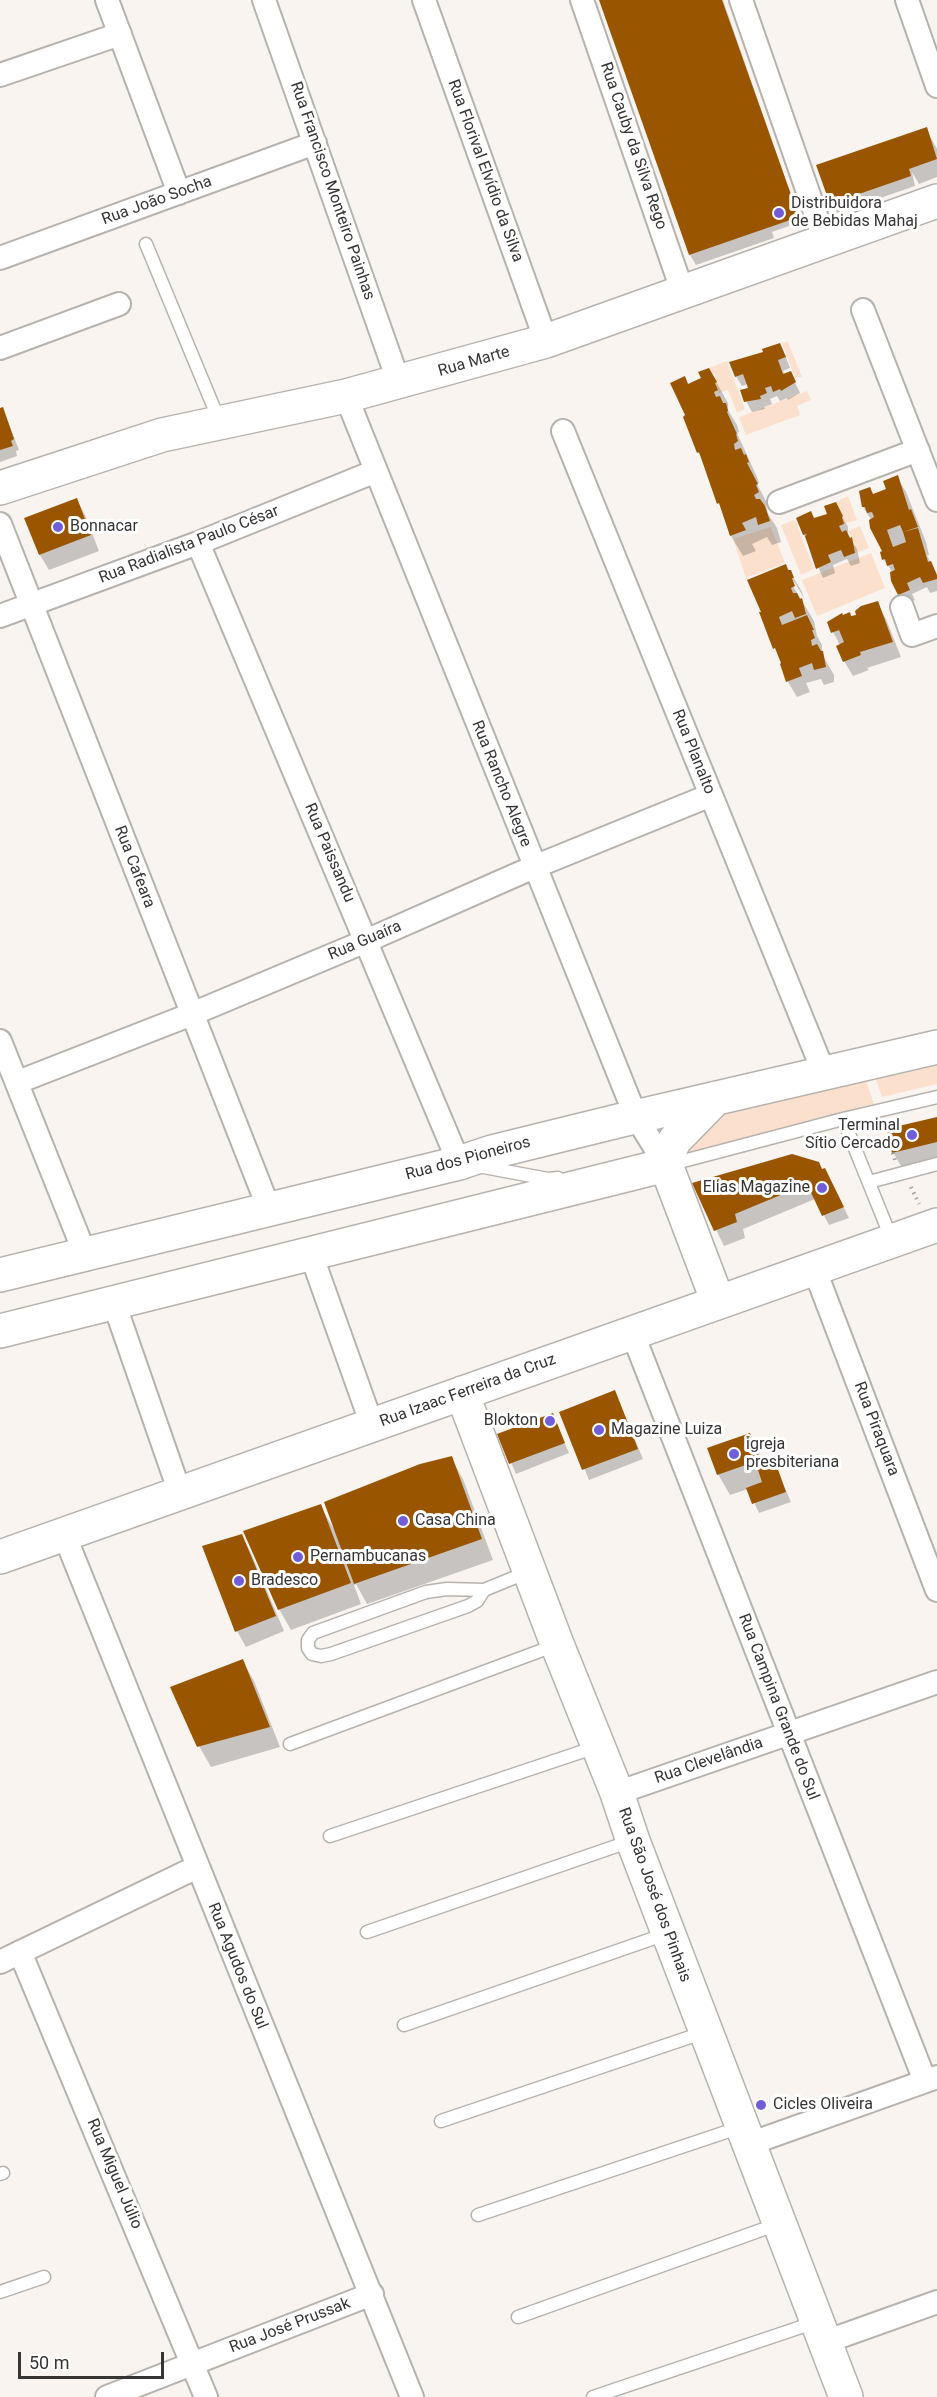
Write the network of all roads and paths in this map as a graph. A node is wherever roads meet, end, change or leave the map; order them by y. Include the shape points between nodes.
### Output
1 (107, 0) edge
2 (264, 0) edge
3 (424, 0) edge
4 (582, 0) edge
5 (741, 0) edge
6 (907, 0) edge
7 (120, 34) junction
8 (0, 75) edge
9 (937, 86) edge
10 (315, 143) junction
11 (179, 193) junction
12 (937, 201) edge
13 (825, 241) junction
14 (146, 244) dead end
15 (0, 258) edge
16 (683, 292) junction
17 (119, 304) dead end
18 (862, 310) dead end
19 (546, 341) junction
20 (0, 348) edge
21 (399, 382) junction
22 (346, 396) junction
23 (220, 422) junction
24 (563, 431) dead end
25 (915, 442) junction
26 (376, 471) junction
27 (0, 488) edge
28 (778, 497) dead end
29 (937, 500) edge
30 (0, 524) edge
31 (198, 543) junction
32 (32, 604) junction
33 (902, 607) dead end
34 (0, 616) edge
35 (937, 626) edge
36 (711, 795) junction
37 (534, 867) junction
38 (366, 941) junction
39 (192, 1014) junction
40 (0, 1041) edge
41 (937, 1047) edge
42 (824, 1073) junction
43 (18, 1082) junction
44 (937, 1097) edge
45 (716, 1098) junction
46 (636, 1117) junction
47 (843, 1119) junction
48 (459, 1163) junction
49 (937, 1164) edge
50 (666, 1165) junction
51 (869, 1182) junction
52 (269, 1209) junction
53 (937, 1225) edge
54 (892, 1240) junction
55 (85, 1254) junction
56 (311, 1254) junction
57 (814, 1268) junction
58 (0, 1275) edge
59 (114, 1302) junction
60 (718, 1302) junction
61 (0, 1331) edge
62 (632, 1332) junction
63 (462, 1393) junction
64 (372, 1425) junction
65 (180, 1493) junction
66 (64, 1534) junction
67 (0, 1557) edge
68 (530, 1572) junction
69 (484, 1590) junction
70 (937, 1590) edge
71 (557, 1644) junction
72 (937, 1682) edge
73 (787, 1733) junction
74 (290, 1744) dead end
75 (598, 1747) junction
76 (617, 1793) junction
77 (330, 1836) dead end
78 (633, 1841) junction
79 (197, 1867) junction
80 (367, 1932) dead end
81 (668, 1934) junction
82 (21, 1952) junction
83 (0, 1962) edge
84 (404, 2025) dead end
85 (706, 2031) junction
86 (931, 2079) edge
87 (441, 2121) dead end
88 (745, 2135) junction
89 (478, 2215) dead end
90 (779, 2224) junction
91 (44, 2277) dead end
92 (0, 2292) edge
93 (372, 2294) junction
94 (937, 2302) edge
95 (518, 2318) dead end
96 (821, 2332) junction
97 (193, 2363) junction
98 (107, 2397) edge
99 (206, 2397) edge
100 (412, 2397) edge
101 (593, 2397) edge
102 (846, 2397) edge

1 - 7 street
2 - 10 street, Rua Francisco Monteiro Painhas
3 - 19 street, Rua Florival Elvídio da Silva
4 - 16 street, Rua Cauby da Silva Rego
5 - 13 street
6 - 9 street
7 - 8 street
7 - 11 street
10 - 11 street, Rua João Socha
10 - 21 street, Rua Francisco Monteiro Painhas
11 - 15 street, Rua João Socha
12 - 13 street, Rua Marte
13 - 16 street, Rua Marte
14 - 23 lane
16 - 19 street, Rua Marte
17 - 20 street
18 - 25 street
19 - 21 street, Rua Marte
21 - 22 street, Rua Marte
22 - 23 street, Rua Marte
22 - 26 street, Rua Rancho Alegre
23 - 27 street, Rua Marte via 162,435
24 - 36 street, Rua Planalto
25 - 28 street
25 - 29 street
26 - 31 street, Rua Radialista Paulo César
26 - 37 street, Rua Rancho Alegre
30 - 32 street, Rua Cafeara
31 - 32 street, Rua Radialista Paulo César
31 - 38 street, Rua Paissandu
32 - 34 street, Rua Radialista Paulo César
32 - 39 street, Rua Cafeara
33 - 35 street via 912,635
36 - 37 street, Rua Guaíra
36 - 42 street, Rua Planalto
37 - 38 street, Rua Guaíra
37 - 46 street, Rua Rancho Alegre
38 - 39 street, Rua Guaíra
38 - 48 street, Rua Paissandu
39 - 43 street, Rua Guaíra
39 - 52 street, Rua Cafeara
40 - 43 street
41 - 42 street, Rua dos Pioneiros
42 - 45 street, Rua dos Pioneiros
43 - 55 street
44 - 47 lane
45 - 46 street, Rua dos Pioneiros
45 - 50 street via 675,1140
46 - 48 street, Rua dos Pioneiros
46 - 50 street, Rua Rancho Alegre
47 - 50 lane
47 - 51 lane
48 - 50 lane via 548,1179
48 - 52 street, Rua dos Pioneiros
49 - 51 lane
50 - 56 street
50 - 60 street, Rua Rancho Alegre
51 - 54 lane
52 - 55 street, Rua dos Pioneiros
53 - 54 street, Rua Izaac Ferreira da Cruz
54 - 57 street, Rua Izaac Ferreira da Cruz
55 - 58 street, Rua dos Pioneiros
56 - 59 street
56 - 64 street
57 - 60 street, Rua Izaac Ferreira da Cruz
57 - 70 street, Rua Piraquara
59 - 61 street
59 - 65 street
60 - 62 street, Rua Izaac Ferreira da Cruz
62 - 63 street, Rua Izaac Ferreira da Cruz
62 - 73 street, Rua Campina Grande do Sul
63 - 64 street, Rua Izaac Ferreira da Cruz
63 - 68 street, Rua São José dos Pinhais
64 - 65 street, Rua Izaac Ferreira da Cruz
65 - 66 street, Rua Izaac Ferreira da Cruz
66 - 67 street, Rua Izaac Ferreira da Cruz
66 - 79 street, Rua Agudos do Sul
68 - 69 lane
68 - 71 street, Rua São José dos Pinhais
69 - 69 lane via 426,1592 313,1633 308,1648 312,1654 332,1654 468,1606
71 - 74 lane
71 - 75 street, Rua São José dos Pinhais
72 - 73 street, Rua Clevelândia
73 - 76 street, Rua Clevelândia
73 - 86 street, Rua Campina Grande do Sul
75 - 76 street, Rua São José dos Pinhais
75 - 77 lane
76 - 78 street, Rua São José dos Pinhais
78 - 80 lane
78 - 81 street, Rua São José dos Pinhais
79 - 82 street
79 - 93 street, Rua Agudos do Sul
81 - 84 lane
81 - 85 street, Rua São José dos Pinhais
82 - 83 street
82 - 97 street, Rua Miguel Júlio
85 - 87 lane
85 - 88 street, Rua São José dos Pinhais
86 - 88 street
88 - 89 lane
88 - 90 street, Rua São José dos Pinhais
90 - 95 lane
90 - 96 street, Rua São José dos Pinhais
91 - 92 lane
93 - 97 street, Rua José Prussak
93 - 100 street, Rua Agudos do Sul
94 - 96 street
96 - 101 lane
96 - 102 street, Rua São José dos Pinhais
97 - 98 street, Rua José Prussak
97 - 99 street, Rua Miguel Júlio

